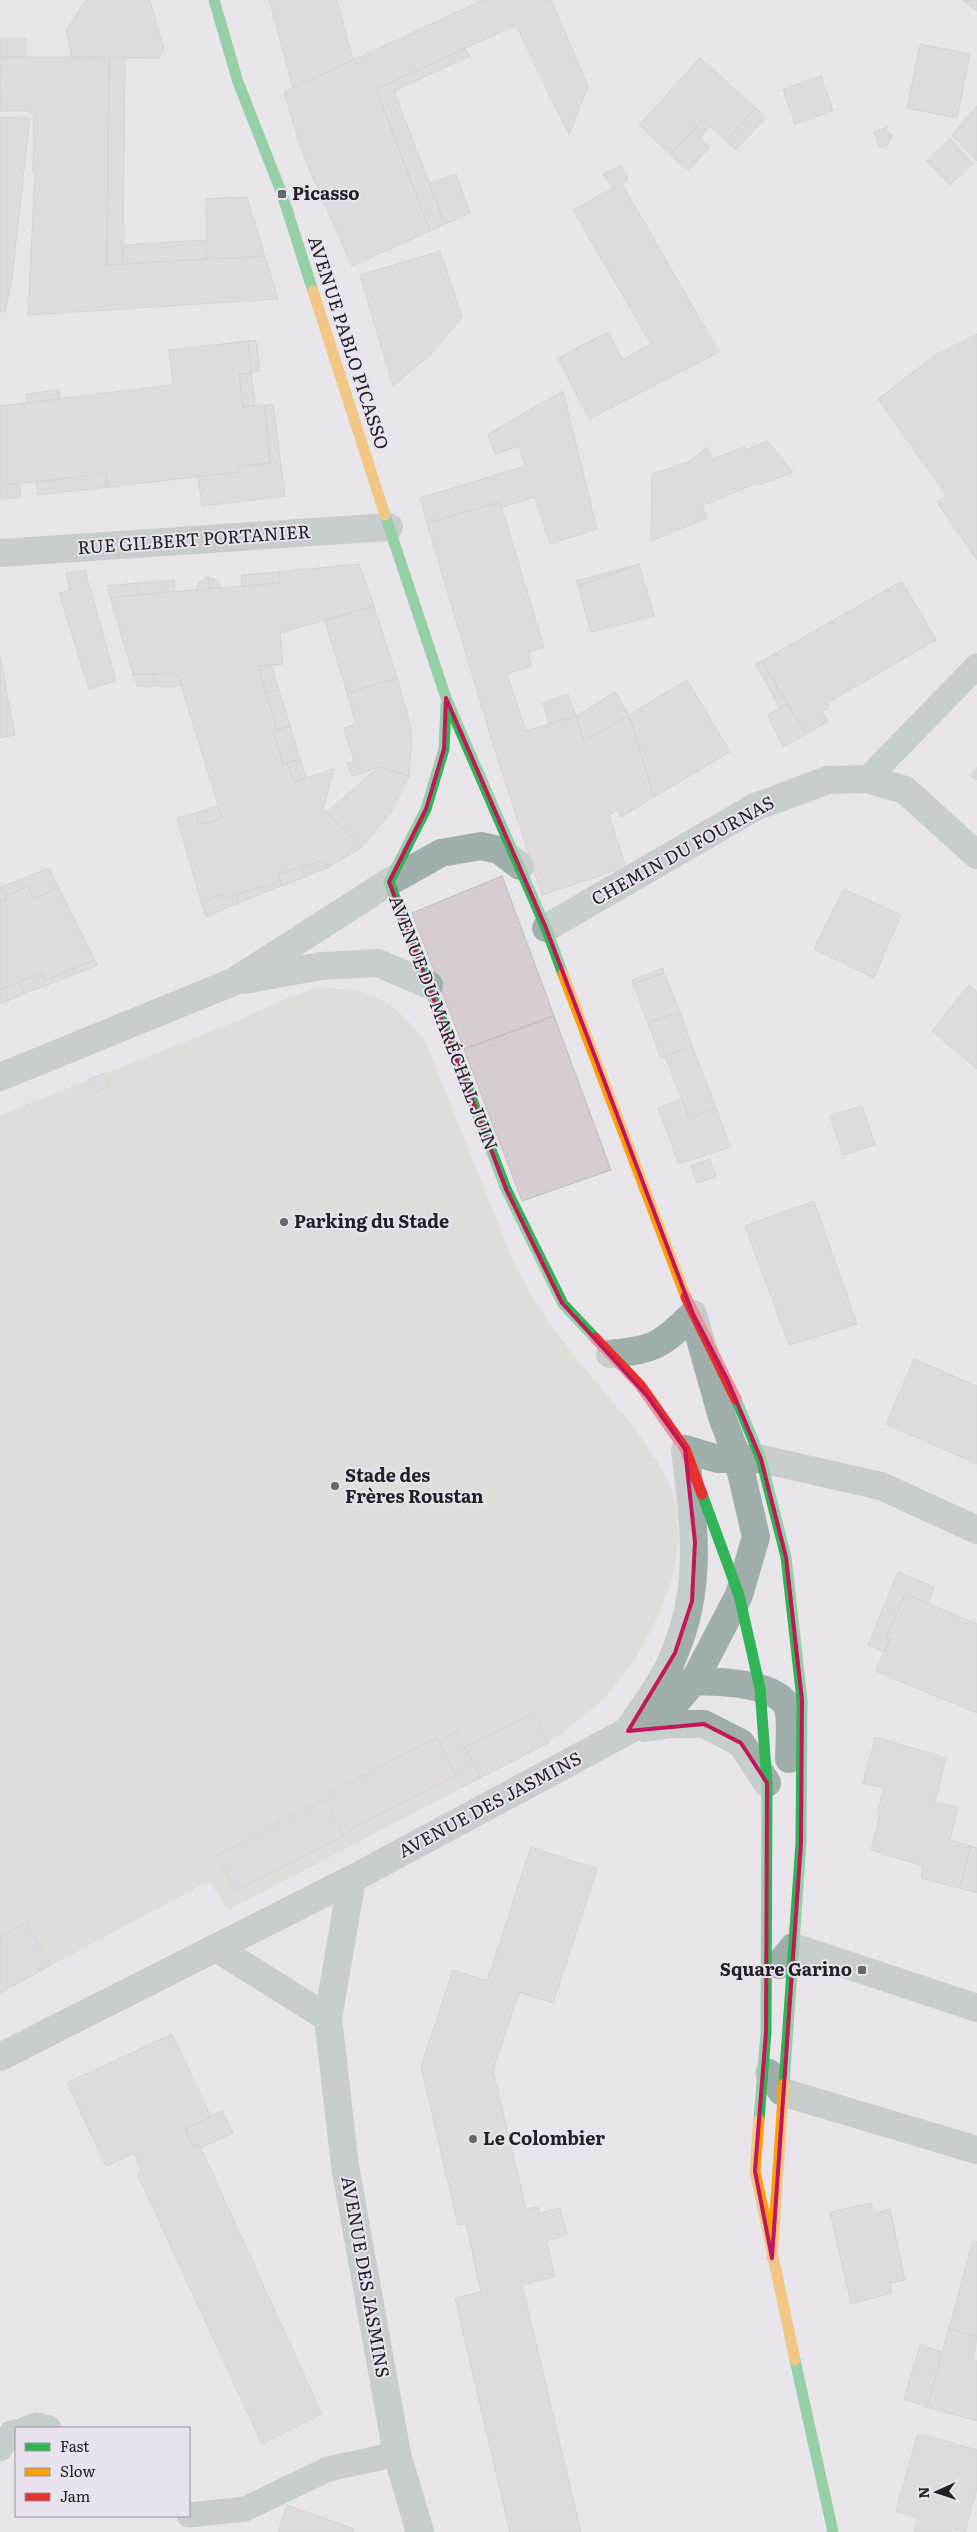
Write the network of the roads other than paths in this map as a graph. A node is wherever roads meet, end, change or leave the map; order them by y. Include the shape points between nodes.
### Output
1 (214, 0) edge
2 (389, 527) junction
3 (0, 554) edge
4 (977, 666) edge
5 (446, 698) junction
6 (867, 779) junction
7 (977, 855) edge
8 (520, 866) junction
9 (389, 882) junction
10 (546, 928) junction
11 (233, 982) junction
12 (429, 985) junction
13 (0, 1076) edge
14 (693, 1314) junction
15 (610, 1354) junction
16 (685, 1449) junction
17 (750, 1459) junction
18 (977, 1530) edge
19 (739, 1594) junction
20 (694, 1681) junction
21 (657, 1686) junction
22 (760, 1688) junction
23 (628, 1731) junction
24 (767, 1783) junction
25 (801, 1843) junction
26 (352, 1879) junction
27 (793, 1947) junction
28 (216, 1948) junction
29 (766, 1981) junction
30 (977, 2008) edge
31 (328, 2018) junction
32 (0, 2057) edge
33 (764, 2066) junction
34 (782, 2092) junction
35 (977, 2150) edge
36 (772, 2258) junction
37 (30, 2427) edge
38 (45, 2427) edge
39 (15, 2432) edge
40 (0, 2449) edge
41 (398, 2454) junction
42 (245, 2509) junction
43 (190, 2515) edge
44 (236, 2532) edge
45 (420, 2532) edge
46 (833, 2532) edge

1 - 2 main road, AVENUE PABLO PICASSO via 238,82 282,194
2 - 3 street, RUE GILBERT PORTANIER
2 - 5 main road, AVENUE PABLO PICASSO
4 - 6 lane
5 - 8 main road, AVENUE DU MARÉCHAL JUIN
5 - 9 main road, AVENUE DU MARÉCHAL JUIN via 444,749 426,809
6 - 7 street, CHEMIN DU FOURNAS via 905,790
6 - 10 street, CHEMIN DU FOURNAS via 828,780 755,807
8 - 9 street via 499,850 481,846 441,853
8 - 10 main road, AVENUE DU MARÉCHAL JUIN
9 - 11 street
9 - 12 main road, AVENUE DU MARÉCHAL JUIN
10 - 14 main road, AVENUE DU MARÉCHAL JUIN
11 - 12 street via 321,966 378,963
11 - 13 street
12 - 15 main road, AVENUE DU MARÉCHAL JUIN via 506,1189 562,1304
14 - 15 street via 666,1340 637,1352
14 - 17 street, AVENUE DU MARÉCHAL JUIN via 722,1417
15 - 16 main road, AVENUE DU MARÉCHAL JUIN via 640,1385
16 - 17 street via 718,1459
16 - 19 main road, AVENUE DU MARÉCHAL JUIN
16 - 21 street, AVENUE DES JASMINS via 695,1542 692,1601 675,1653
17 - 18 street via 881,1486
17 - 19 street, AVENUE DU MARÉCHAL JUIN via 756,1537
17 - 25 main road, AVENUE DU MARÉCHAL JUIN via 786,1557 802,1700
19 - 20 street, AVENUE DES JASMINS
19 - 22 main road, AVENUE DU MARÉCHAL JUIN
20 - 21 street
20 - 22 street
20 - 23 street, AVENUE DES JASMINS via 672,1707
21 - 23 street, AVENUE DES JASMINS
22 - 24 main road, AVENUE DU MARÉCHAL JUIN
22 - 25 street via 781,1698 788,1707 792,1825
23 - 24 street, AVENUE DES JASMINS via 671,1724 704,1724 741,1743
23 - 26 street, AVENUE DES JASMINS
24 - 29 main road, AVENUE DU MARÉCHAL JUIN
25 - 27 main road, AVENUE DU MARÉCHAL JUIN
26 - 28 street, AVENUE DES JASMINS
26 - 31 street, AVENUE DES JASMINS
27 - 29 street
27 - 30 street
27 - 34 main road, AVENUE DU MARÉCHAL JUIN
28 - 31 street
28 - 32 street, AVENUE DES JASMINS
29 - 33 main road, AVENUE DU MARÉCHAL JUIN
31 - 41 street, AVENUE DES JASMINS via 344,2166
33 - 34 street
33 - 36 main road, AVENUE DU MARÉCHAL JUIN via 755,2171
34 - 35 street
34 - 36 main road, AVENUE DU MARÉCHAL JUIN
36 - 46 main road, AVENUE DU MARÉCHAL JUIN
37 - 38 lane
39 - 40 lane
41 - 42 lane via 328,2469
41 - 45 street, AVENUE DES JASMINS
42 - 43 lane
42 - 44 lane

